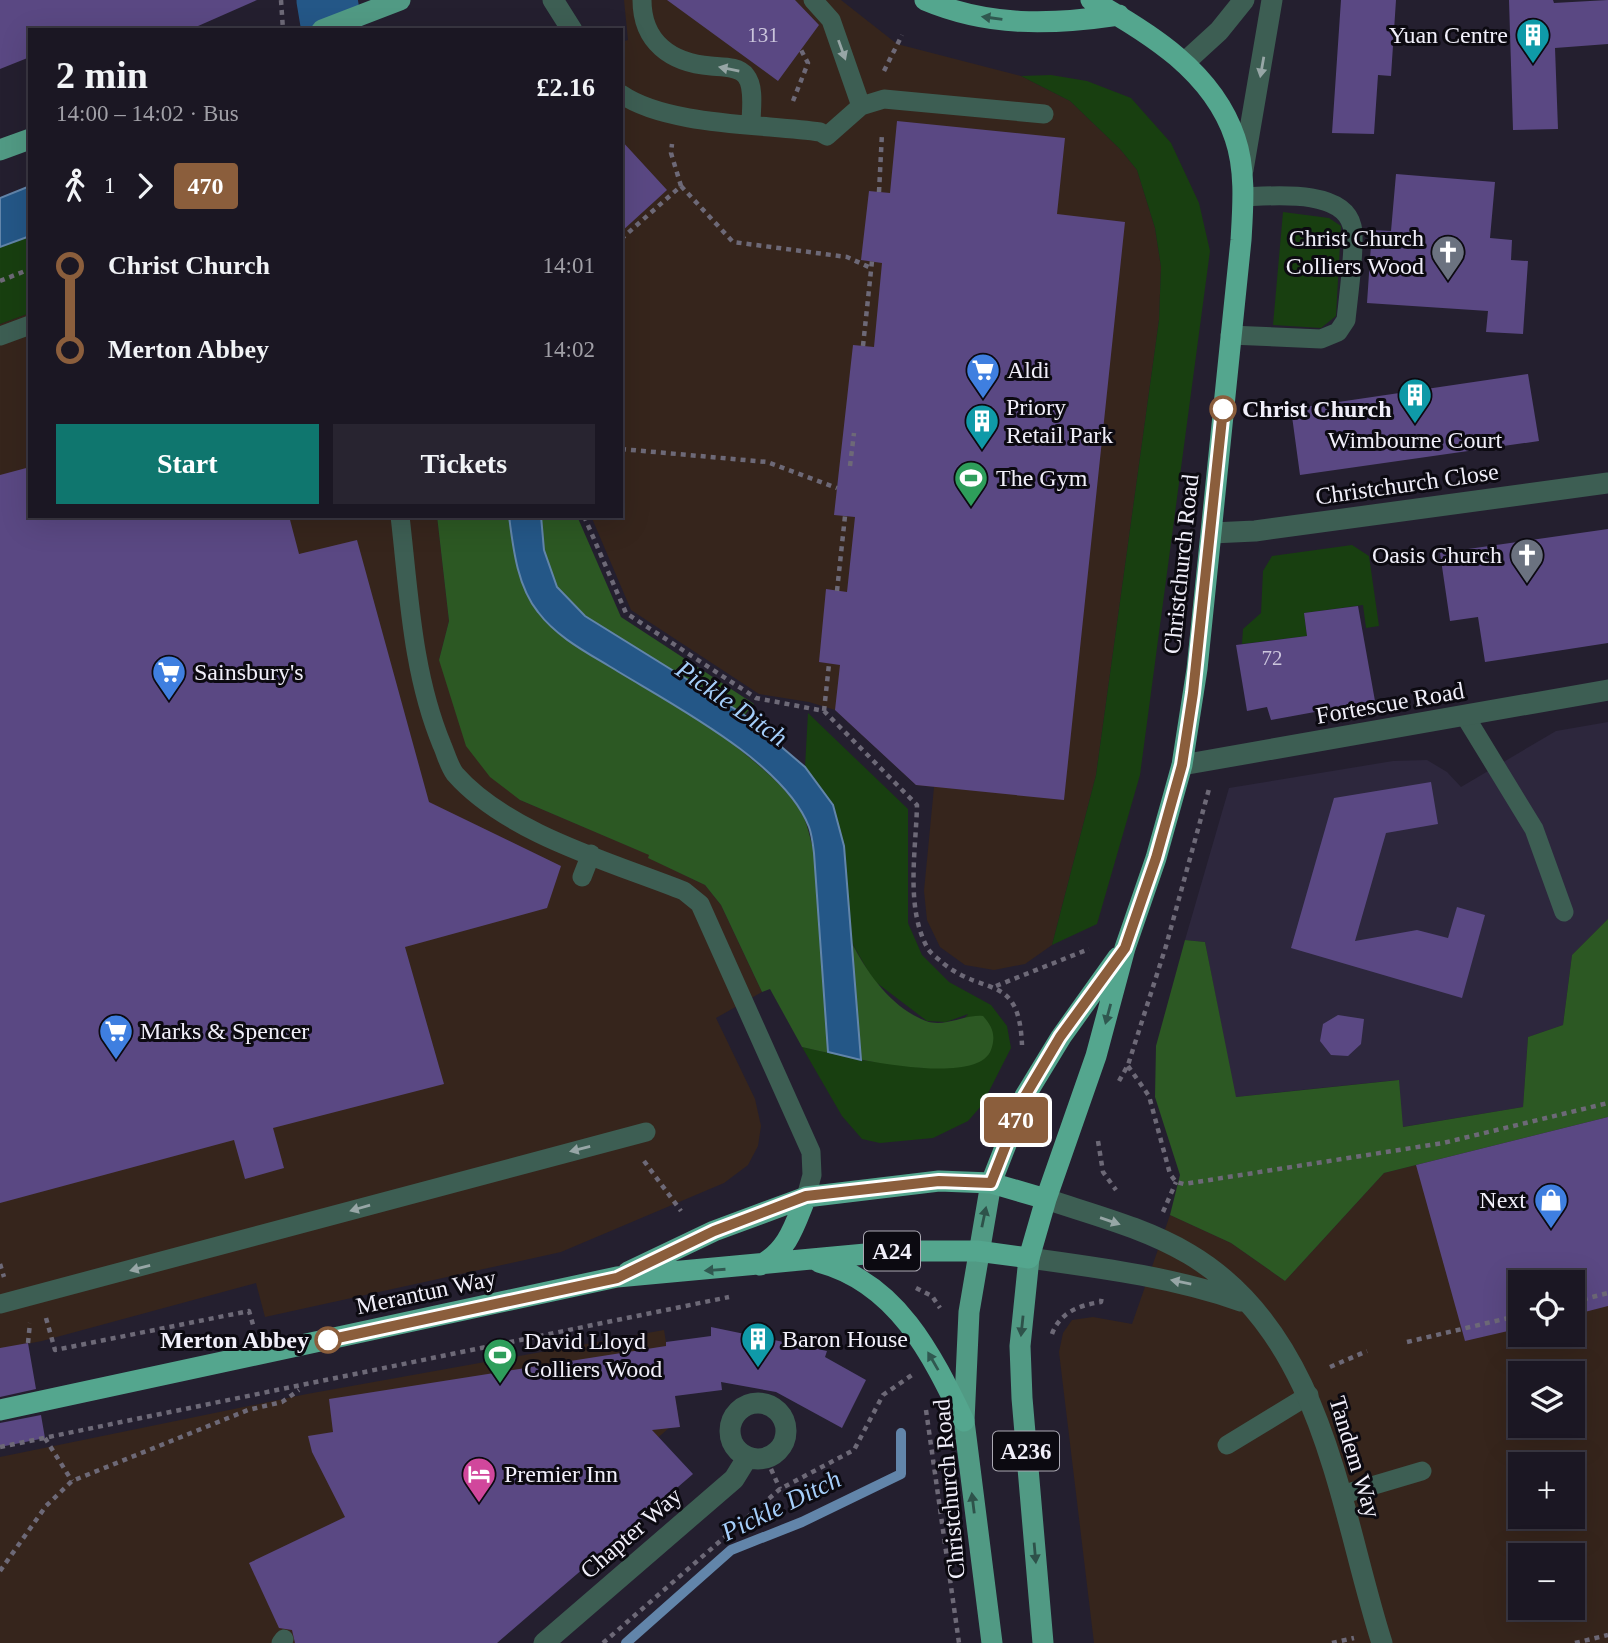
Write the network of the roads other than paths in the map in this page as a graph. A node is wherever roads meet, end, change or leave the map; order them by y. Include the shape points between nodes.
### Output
1 (400, 0) edge
2 (553, 0) edge
3 (642, 0) edge
4 (813, 0) edge
5 (925, 0) edge
6 (1091, 0) edge
7 (1244, 0) edge
8 (1272, 0) edge
9 (1119, 15) junction
10 (327, 28) edge
11 (571, 28) edge
12 (1184, 63) junction
13 (623, 95) edge
14 (861, 106) junction
15 (1044, 114) dead end
16 (751, 124) junction
17 (28, 140) edge
18 (0, 150) edge
19 (1242, 187) junction
20 (28, 326) edge
21 (1230, 335) junction
22 (0, 336) edge
23 (1608, 483) edge
24 (400, 518) edge
25 (1212, 533) junction
26 (1608, 690) edge
27 (1465, 716) junction
28 (1182, 765) junction
29 (591, 854) junction
30 (582, 877) dead end
31 (1564, 912) dead end
32 (1125, 948) junction
33 (646, 1132) dead end
34 (991, 1183) junction
35 (806, 1196) junction
36 (1046, 1199) junction
37 (977, 1251) junction
38 (1029, 1258) junction
39 (807, 1259) junction
40 (756, 1267) junction
41 (617, 1278) junction
42 (1246, 1303) junction
43 (0, 1304) edge
44 (1309, 1395) junction
45 (0, 1410) edge
46 (964, 1421) junction
47 (1227, 1445) dead end
48 (747, 1458) dead end
49 (1422, 1471) dead end
50 (1341, 1495) junction
51 (544, 1643) edge
52 (992, 1643) edge
53 (1043, 1643) edge
54 (1382, 1643) edge

1 - 10 main road
2 - 11 street
16 -> 3 lane via 751,84 745,74 671,57 654,43 645,26
4 -> 14 lane via 831,20
9 -> 5 highway via 1044,24 985,18
6 - 9 highway, Christchurch Road
7 - 12 street
8 -> 19 street, Christchurch Road
9 - 12 highway, Christchurch Road
12 - 19 highway, Christchurch Road via 1221,104 1236,140
13 - 16 lane via 653,111
14 - 15 lane via 884,99
14 - 16 lane via 827,136
17 - 18 main road
19 - 21 highway, Christchurch Road
19 - 21 lane via 1323,199 1340,208 1352,225 1346,320 1338,332 1321,339
20 - 22 lane
21 - 25 highway, Christchurch Road
23 - 25 street, Christchurch Close
24 - 29 lane via 416,658 453,772 482,799 535,831
25 - 28 highway, Christchurch Road
26 - 27 street, Fortescue Road
27 - 28 street, Fortescue Road
27 - 31 lane via 1534,829
28 - 32 highway, Christchurch Road
29 - 30 lane
29 - 35 lane via 684,891 700,904 811,1152 812,1175
32 - 34 highway, Christchurch Road via 1060,1037 1025,1096
32 -> 36 highway, Christchurch Road via 1097,1056
33 -> 43 lane
34 - 35 highway, Merantun Way / A24 via 939,1181
34 - 36 highway, Merantun Way
37 -> 34 main road, Christchurch Road / A236
35 - 40 highway via 787,1242 775,1258
35 - 41 highway, Merantun Way / A24 via 714,1231
36 - 38 highway, Christchurch Road
36 -> 42 street, Tandem Way via 1144,1232 1189,1254
37 - 38 highway, A24
37 - 39 highway, Merantun Way / A24 via 898,1251
37 - 46 main road, Christchurch Road / A236
42 -> 38 street via 1180,1282
38 -> 53 main road, Christchurch Road / A236 via 1020,1346
39 - 40 highway, Merantun Way / A24
46 -> 39 highway via 918,1336 898,1309 841,1268
40 -> 41 highway, Merantun Way / A24
41 - 45 highway, Merantun Way / A24
42 - 44 street, Tandem Way via 1285,1353
44 - 47 lane
44 - 50 street, Tandem Way
52 -> 46 main road, Christchurch Road / A236
48 - 51 street, Chapter Way via 734,1479
49 - 50 lane
50 - 54 street, Tandem Way

